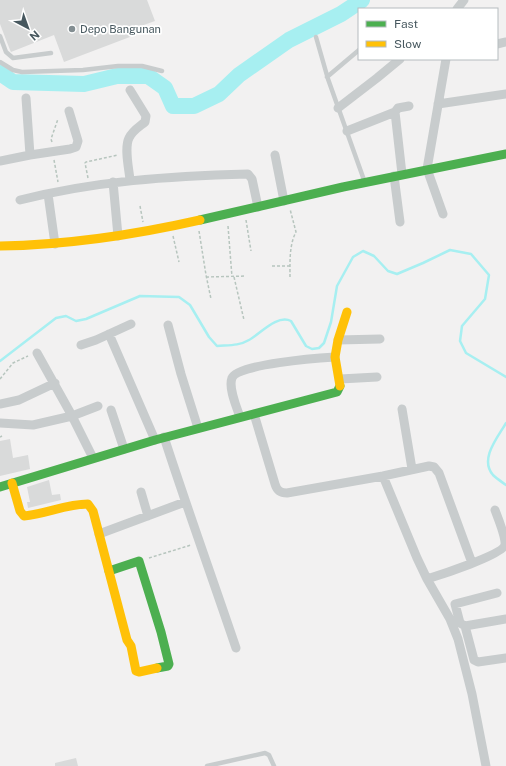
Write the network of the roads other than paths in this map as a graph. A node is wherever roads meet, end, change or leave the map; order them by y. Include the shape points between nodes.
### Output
1 (464, 0) edge
2 (458, 8) edge
3 (0, 36) edge
4 (316, 37) dead end
5 (2, 46) edge
6 (358, 51) edge
7 (51, 53) dead end
8 (399, 60) edge
9 (446, 60) edge
10 (0, 62) edge
11 (162, 71) dead end
12 (327, 77) junction
13 (130, 90) dead end
14 (506, 94) edge
15 (26, 98) dead end
16 (438, 104) junction
17 (408, 106) dead end
18 (338, 108) junction
19 (70, 111) dead end
20 (395, 112) junction
21 (347, 131) junction
22 (506, 154) edge
23 (30, 155) junction
24 (275, 155) dead end
25 (0, 161) edge
26 (427, 169) junction
27 (398, 175) junction
28 (130, 180) junction
29 (113, 182) junction
30 (364, 182) junction
31 (48, 194) junction
32 (20, 200) dead end
33 (286, 200) junction
34 (258, 206) junction
35 (443, 214) dead end
36 (400, 222) dead end
37 (118, 236) junction
38 (55, 244) junction
39 (0, 246) edge
40 (347, 312) dead end
41 (131, 324) dead end
42 (168, 325) dead end
43 (109, 334) junction
44 (380, 339) dead end
45 (338, 340) junction
46 (81, 345) dead end
47 (37, 353) road end
48 (335, 357) junction
49 (377, 378) dead end
50 (340, 379) junction
51 (55, 383) junction
52 (0, 404) edge
53 (98, 406) dead end
54 (402, 409) dead end
55 (110, 410) dead end
56 (254, 414) junction
57 (72, 416) junction
58 (240, 417) junction
59 (0, 423) edge
60 (198, 428) junction
61 (164, 437) junction
62 (155, 440) junction
63 (124, 449) junction
64 (93, 458) junction
65 (412, 469) junction
66 (383, 476) junction
67 (12, 483) junction
68 (0, 488) edge
69 (141, 492) dead end
70 (185, 502) junction
71 (494, 510) dead end
72 (148, 516) junction
73 (99, 534) junction
74 (472, 562) junction
75 (109, 571) junction
76 (427, 579) junction
77 (497, 594) dead end
78 (506, 619) edge
79 (465, 626) junction
80 (468, 638) junction
81 (458, 639) junction
82 (236, 648) dead end
83 (466, 651) junction
84 (506, 658) edge
85 (207, 766) edge
86 (274, 766) edge
87 (486, 766) edge

1 - 2 street
3 - 5 lane
4 - 12 lane
5 - 7 lane via 13,58
6 - 12 lane
8 - 18 street
9 - 16 street
10 - 11 lane via 22,72 118,66 142,66
12 - 18 lane
13 - 28 street via 146,116 145,122 128,139
14 - 16 street
15 - 23 street
16 - 26 street
17 - 20 street via 398,108
18 - 21 lane
19 - 23 street via 78,141 76,147
20 - 21 street
20 - 27 street
21 - 30 lane
22 - 26 street
23 - 25 street
24 - 33 street
26 - 27 street
26 - 35 street
27 - 30 street
27 - 36 street
28 - 29 street
28 - 34 street via 248,174 252,179
29 - 31 street
29 - 37 street
30 - 33 street
31 - 32 street
31 - 38 street
33 - 34 street
34 - 37 street
37 - 38 street
38 - 39 street
40 - 45 street
41 - 43 street
42 - 60 street
43 - 46 street
43 - 62 street
44 - 45 street
45 - 48 street
47 - 51 street
48 - 50 street
48 - 58 street via 251,367 235,374 231,385
49 - 50 street
50 - 56 street via 340,388 337,392
51 - 52 street via 35,394
51 - 57 street
53 - 57 street
54 - 65 street
55 - 63 street
56 - 58 street
56 - 66 street via 277,490 281,492
57 - 59 street via 33,425
57 - 64 street
58 - 60 street
60 - 61 street
61 - 62 street
61 - 70 street
62 - 63 street
63 - 64 street
64 - 67 street
65 - 66 street
65 - 74 street via 432,466 438,471
66 - 76 street
67 - 68 street
67 - 73 street via 20,511 24,516 86,504 93,510
69 - 72 street
70 - 72 street
70 - 82 street
71 - 74 street via 505,537 505,546 493,555
72 - 73 street
73 - 75 street
74 - 76 street
75 - 75 street via 139,561 165,645 169,664 165,667 136,671
76 - 81 street via 450,619
77 - 79 street via 455,604 460,623
78 - 79 street
79 - 80 street
80 - 81 street
80 - 83 street
81 - 83 street
83 - 84 street via 476,661
83 - 87 street
85 - 86 lane via 264,753 269,755

